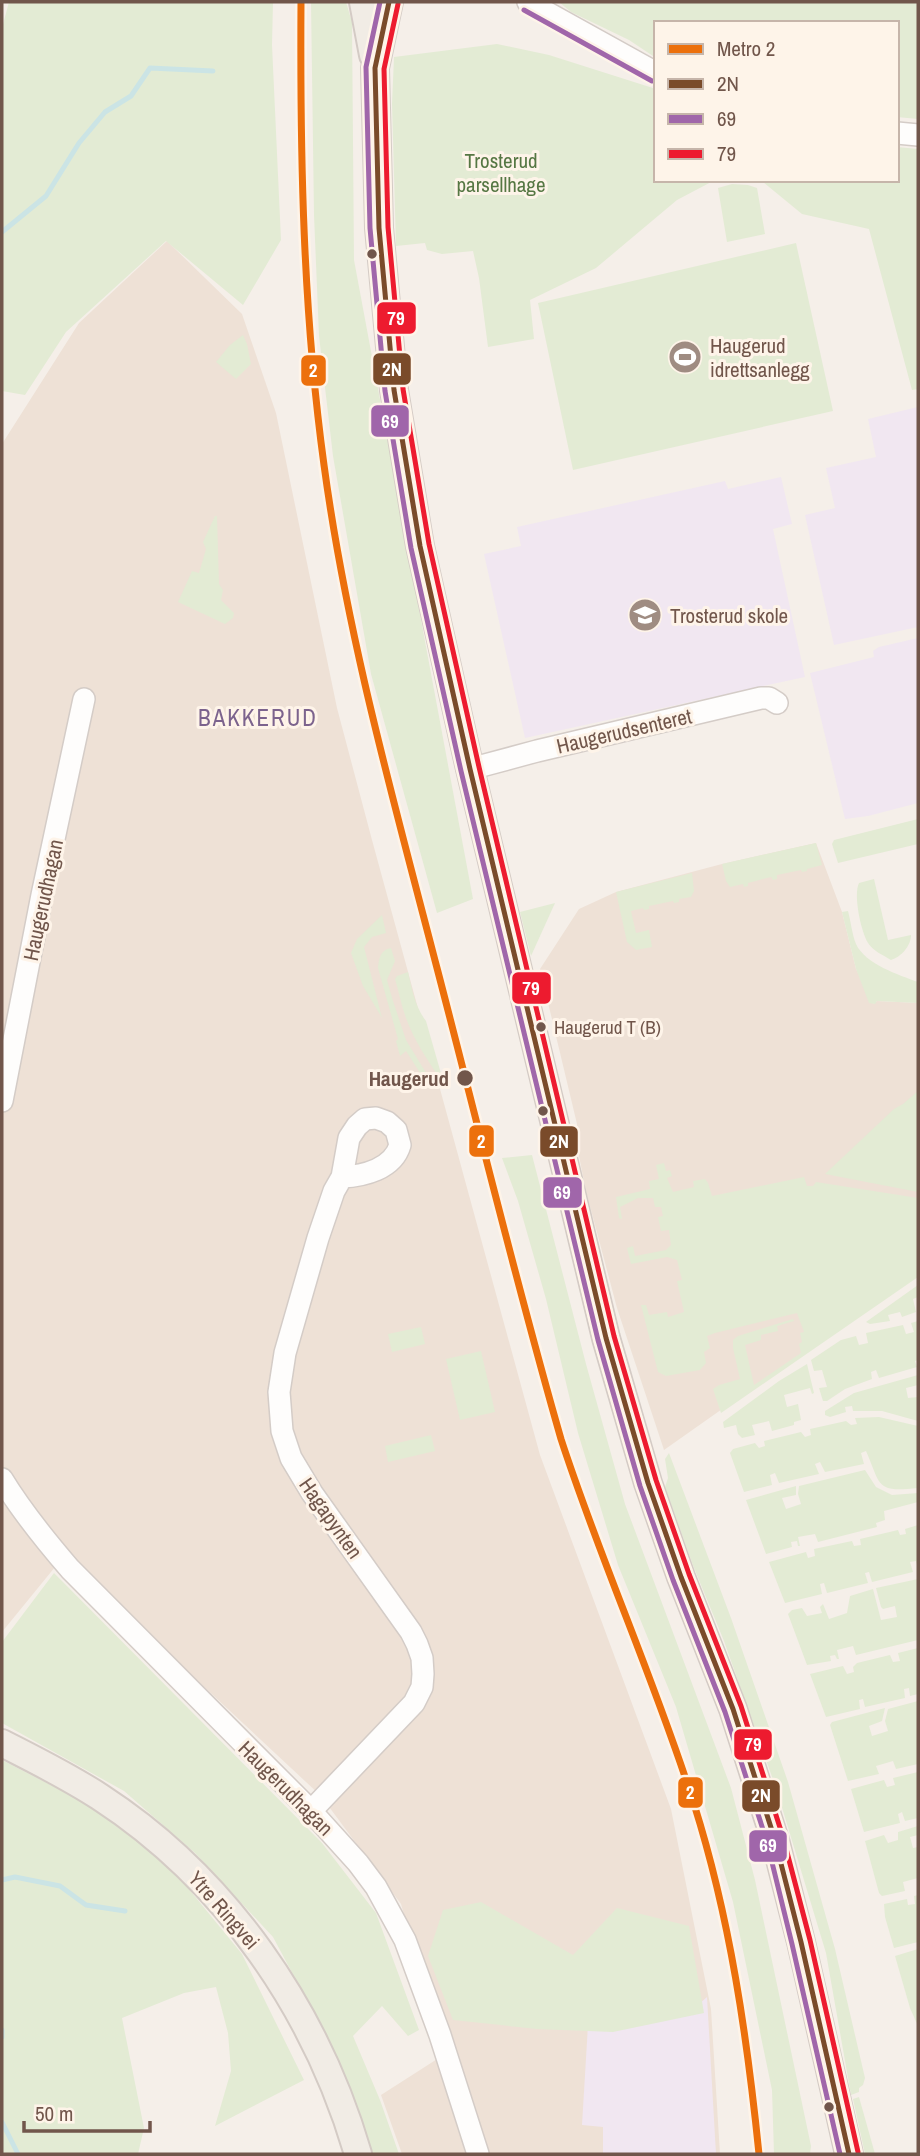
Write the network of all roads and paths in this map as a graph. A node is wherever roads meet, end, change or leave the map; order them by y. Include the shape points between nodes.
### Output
1 (528, 2) edge
2 (376, 13) edge
3 (654, 72) edge
4 (899, 133) edge
5 (918, 135) edge
6 (84, 699) dead end
7 (778, 703) dead end
8 (470, 769) junction
9 (2, 1101) edge
10 (342, 1177) dead end
11 (2, 1479) edge
12 (2, 1743) edge
13 (311, 1811) junction
14 (358, 2154) edge
15 (478, 2154) edge
16 (849, 2154) edge

1 - 3 street
2 - 8 main road via 374,94 388,344 420,546
4 - 5 street
6 - 9 street, Haugerudhagan
7 - 8 street, Haugerudsenteret via 761,698
8 - 16 main road via 615,1372 663,1529 733,1709 775,1840
10 - 13 street, Hagapynten via 318,1238 285,1353 279,1392 282,1431 291,1458 312,1493 411,1632 423,1674 414,1703
11 - 13 street, Haugerudhagan via 33,1527 70,1569
12 - 14 main road, Ytre Ringvei via 126,1815 179,1860 228,1911 266,1959 305,2023 339,2096
13 - 15 street, Haugerudhagan via 370,1879 405,1940

